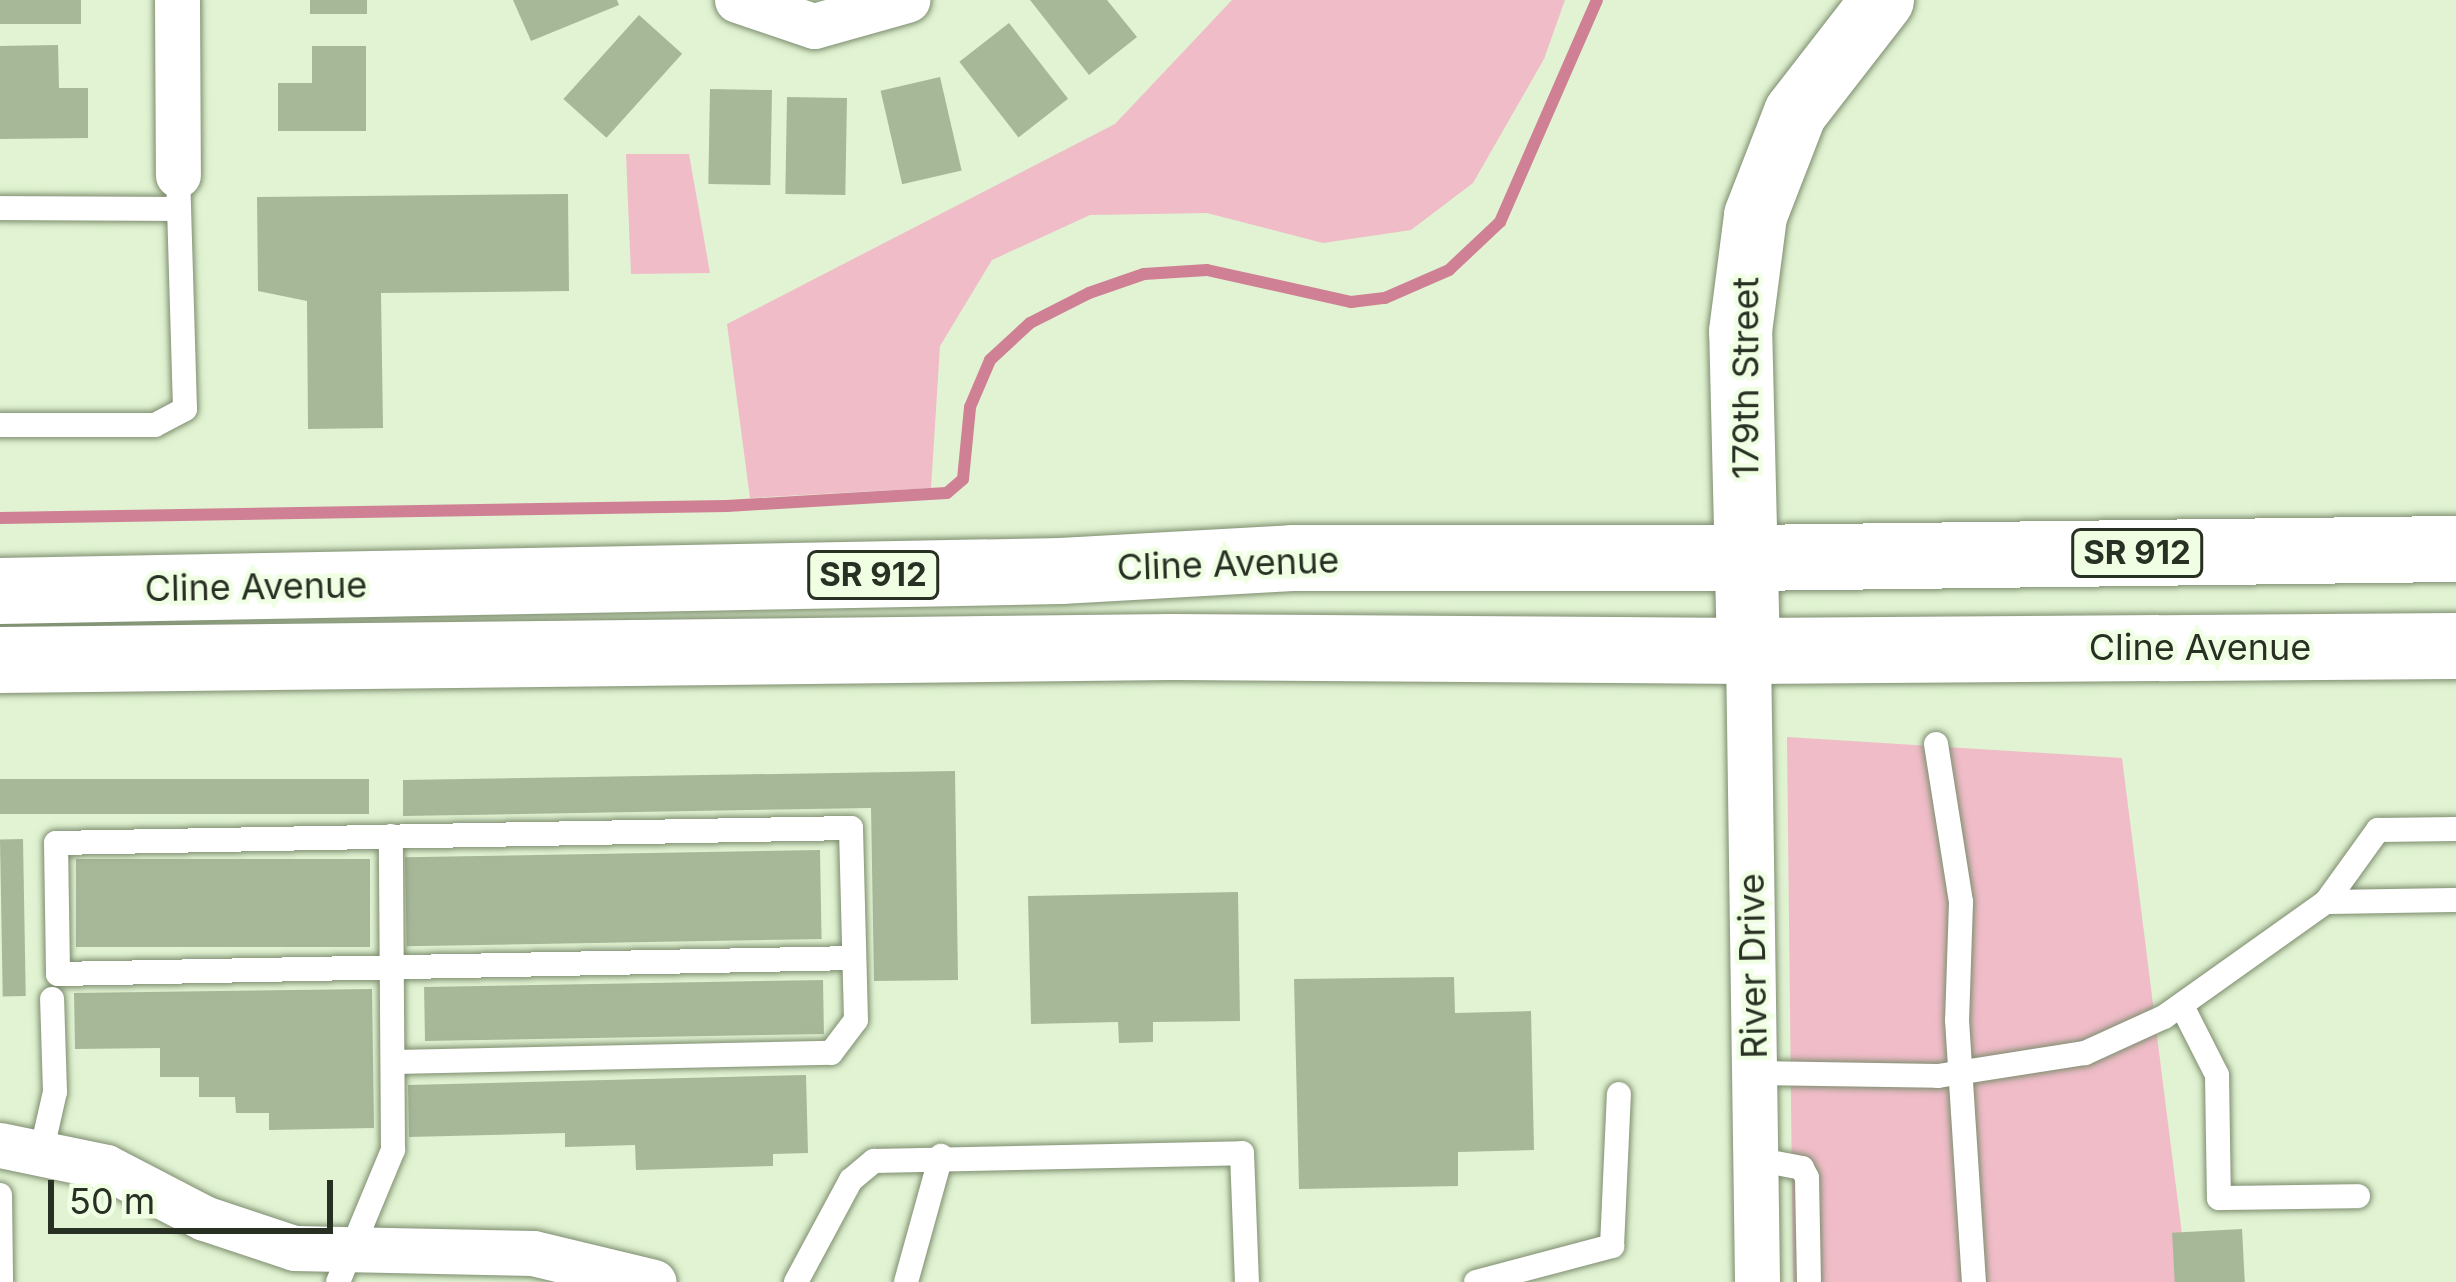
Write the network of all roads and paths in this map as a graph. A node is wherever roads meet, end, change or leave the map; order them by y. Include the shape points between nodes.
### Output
1 (177, 0) edge
2 (737, 0) edge
3 (908, 0) edge
4 (1882, 0) edge
5 (176, 192) junction
6 (0, 208) edge
7 (0, 424) edge
8 (2456, 549) edge
9 (1746, 558) junction
10 (0, 592) edge
11 (2456, 646) edge
12 (1748, 651) junction
13 (0, 661) edge
14 (1936, 744) dead end
15 (2456, 829) edge
16 (391, 836) junction
17 (2456, 900) edge
18 (2326, 902) junction
19 (854, 958) junction
20 (394, 967) junction
21 (52, 999) dead end
22 (2182, 1006) junction
23 (394, 1062) junction
24 (1755, 1073) junction
25 (1961, 1074) junction
26 (1618, 1094) dead end
27 (21, 1147) edge
28 (940, 1156) junction
29 (1755, 1159) junction
30 (0, 1195) edge
31 (2358, 1196) dead end
32 (341, 1268) edge
33 (587, 1271) edge
34 (1, 1282) edge
35 (654, 1282) edge
36 (796, 1282) edge
37 (906, 1282) edge
38 (1247, 1282) edge
39 (1476, 1282) edge
40 (1757, 1282) edge
41 (1809, 1282) edge
42 (1974, 1282) edge

1 - 5 street
2 - 3 street via 814,26
4 - 9 street, 179th Street via 1796,112 1755,214 1740,331
5 - 6 lane
5 - 7 lane via 185,409 155,425
8 - 9 main road, Cline Avenue / SR 912
9 - 10 main road, Cline Avenue / SR 912 via 1292,558 1061,571
9 - 12 street, 179th Street
11 - 12 main road, Cline Avenue / SR 912
12 - 13 main road, Cline Avenue / SR 912 via 1172,647
12 - 24 street, River Drive
14 - 25 lane via 1961,902
15 - 18 lane via 2378,830
16 - 19 lane via 851,828
16 - 20 lane
16 - 20 lane via 56,842 58,974
17 - 18 lane
18 - 22 lane
19 - 20 lane
19 - 23 lane via 856,1020 831,1053
20 - 23 lane
21 - 27 lane via 55,1092
22 - 25 lane via 2085,1053
22 - 31 lane via 2217,1075 2218,1198
23 - 32 lane via 393,1150
24 - 25 lane
24 - 29 street, River Drive
25 - 42 lane
26 - 39 lane via 1612,1246
27 - 32 street via 106,1167 244,1235
28 - 36 lane via 890,1156 860,1170
28 - 37 lane
28 - 38 lane via 1242,1153
29 - 40 street, River Drive
29 - 41 lane via 1802,1168 1807,1178
30 - 34 lane
32 - 33 street via 533,1252
33 - 35 street

